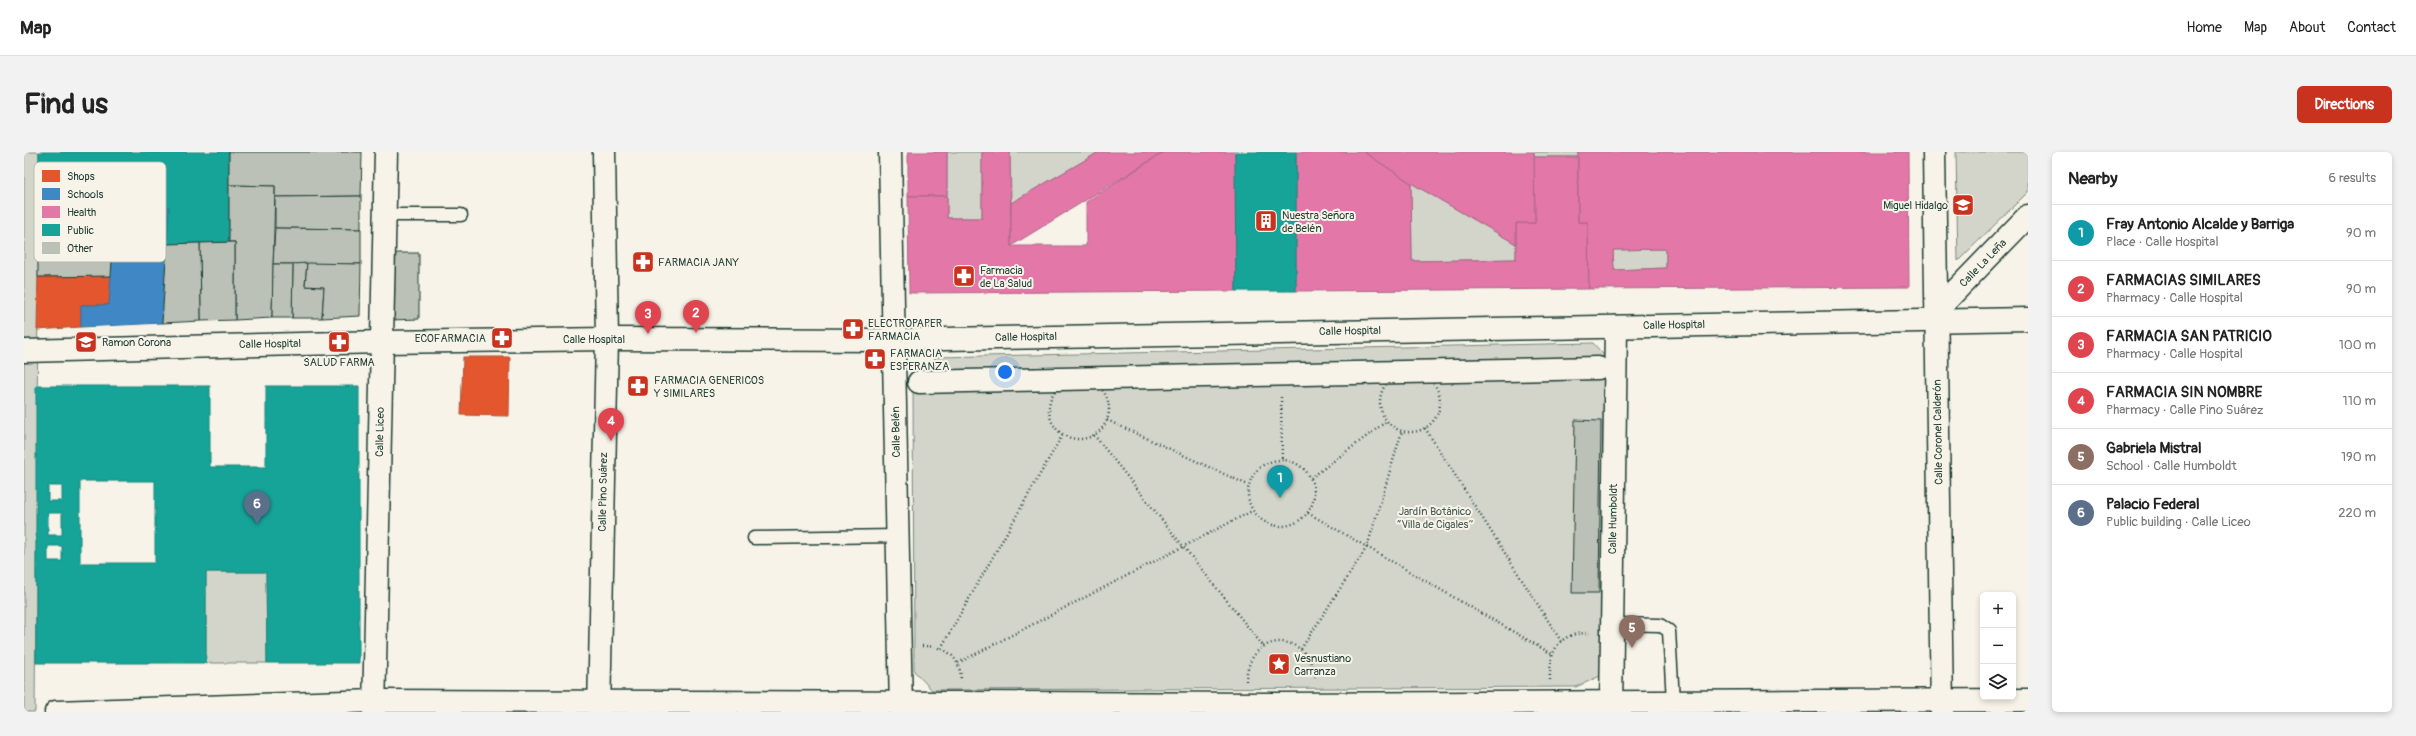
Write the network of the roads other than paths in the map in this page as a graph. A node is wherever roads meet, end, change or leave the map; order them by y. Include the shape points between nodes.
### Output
1 (386, 152) edge
2 (604, 152) edge
3 (890, 152) edge
4 (1934, 152) edge
5 (384, 215) junction
6 (461, 215) dead end
7 (2028, 216) edge
8 (1937, 316) junction
9 (2028, 319) edge
10 (1616, 326) junction
11 (607, 339) junction
12 (894, 340) junction
13 (382, 342) junction
14 (24, 351) edge
15 (1598, 368) dead end
16 (919, 382) dead end
17 (898, 536) junction
18 (754, 538) dead end
19 (1604, 628) junction
20 (2028, 700) edge
21 (1673, 701) junction
22 (375, 706) edge
23 (1778, 706) edge
24 (1942, 706) edge
25 (599, 707) edge
26 (1611, 707) edge
27 (902, 708) edge
28 (1277, 708) edge
29 (56, 712) edge

1 - 5 street, Calle Liceo
2 - 11 street, Calle Pino Suárez
3 - 12 street, Calle Belén
4 - 8 street, Calle Coronel Calderón
5 - 6 lane
5 - 13 street, Calle Liceo
7 - 8 street, Calle La Leña
8 - 9 street, Calle Hospital
8 - 10 street, Calle Hospital
8 - 24 street, Calle Coronel Calderón
10 - 12 street, Calle Hospital
10 - 19 street, Calle Humboldt
11 - 12 street, Calle Hospital
11 - 13 street, Calle Hospital
11 - 25 street, Calle Pino Suárez
12 - 17 street, Calle Belén
13 - 14 street, Calle Hospital
13 - 22 street, Calle Liceo
15 - 16 street
17 - 18 lane
17 - 27 street, Calle Belén
19 - 21 lane via 1660,626 1669,631
19 - 26 street, Calle Humboldt
20 - 24 street
21 - 23 street
21 - 26 street
22 - 25 street
22 - 29 street
23 - 24 street
25 - 27 street
26 - 28 street
27 - 28 street

